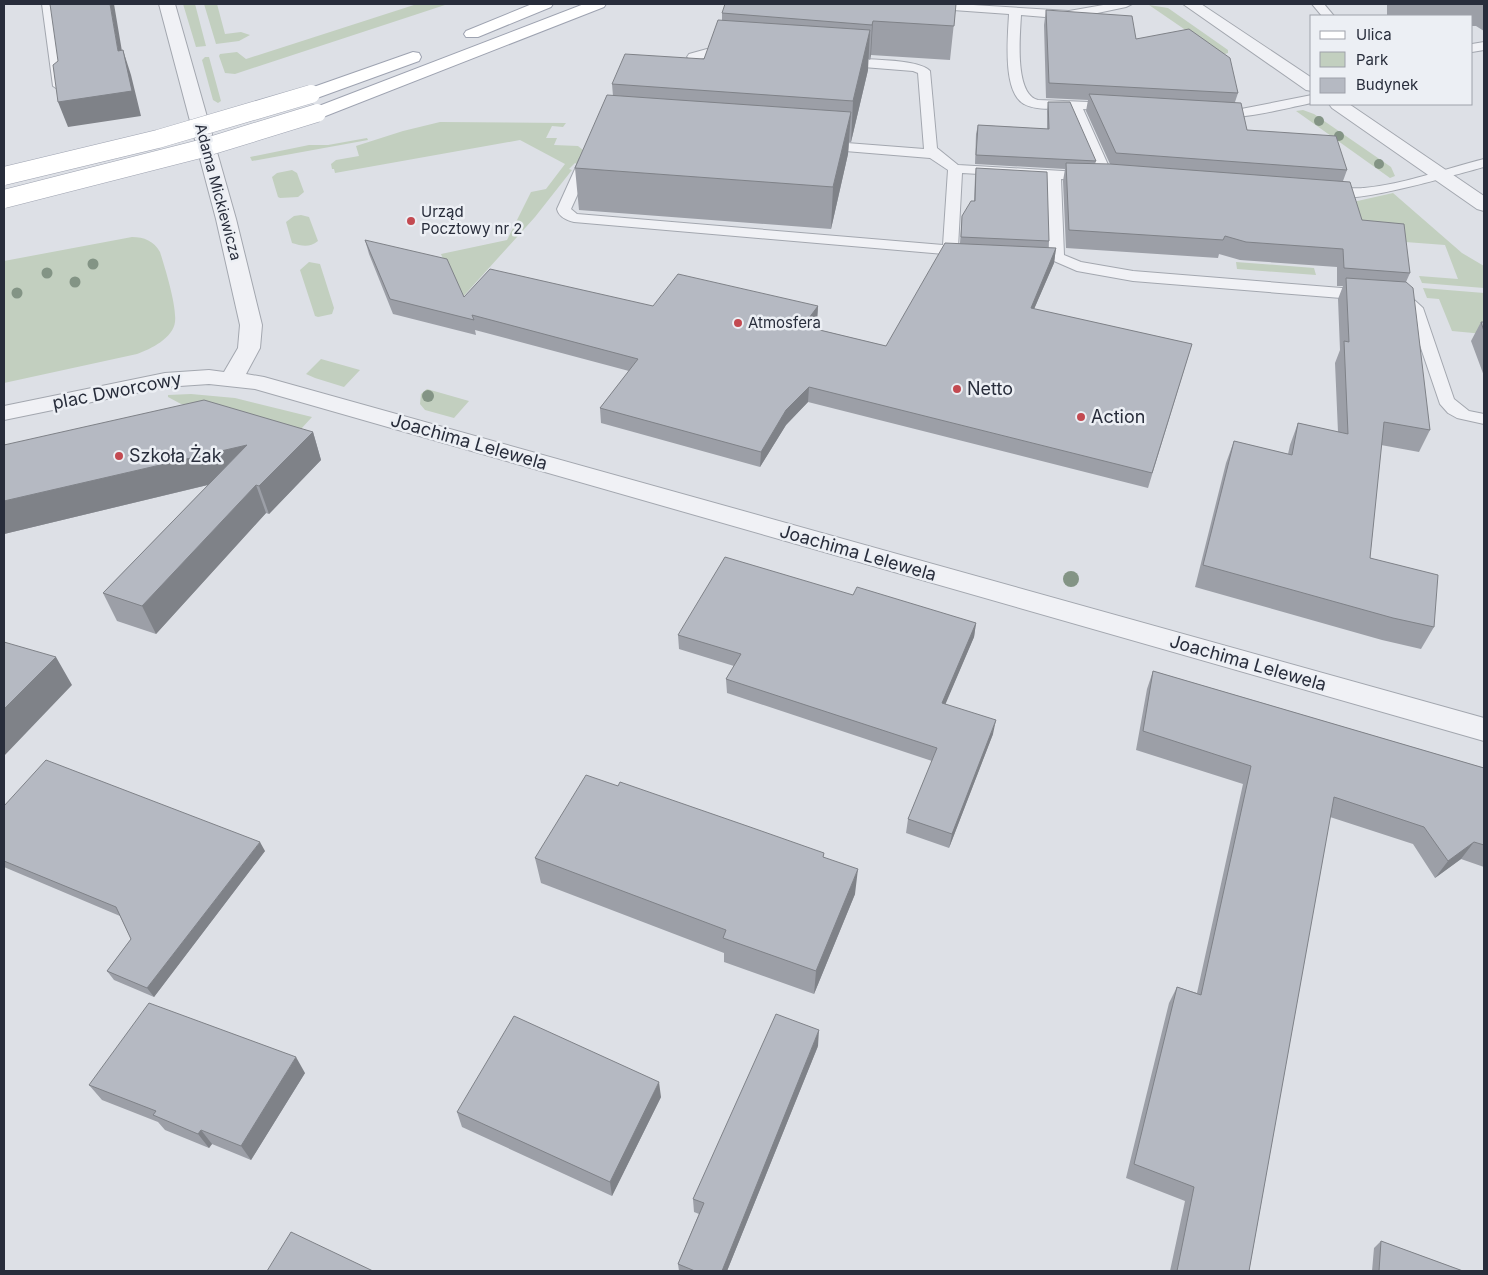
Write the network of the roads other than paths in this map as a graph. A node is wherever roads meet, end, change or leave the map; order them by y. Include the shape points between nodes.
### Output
1 (48, 4) edge
2 (167, 4) edge
3 (545, 4) edge
4 (911, 4) edge
5 (1126, 4) edge
6 (1191, 4) edge
7 (1318, 4) edge
8 (593, 6) edge
9 (1015, 11) junction
10 (1327, 15) edge
11 (457, 40) dead end
12 (430, 50) dead end
13 (747, 55) edge
14 (693, 57) edge
15 (826, 61) edge
16 (1308, 80) edge
17 (60, 86) edge
18 (1310, 98) edge
19 (1075, 105) junction
20 (1339, 105) edge
21 (1123, 108) edge
22 (1208, 113) edge
23 (593, 143) edge
24 (806, 144) edge
25 (934, 154) junction
26 (1484, 163) edge
27 (956, 169) junction
28 (1440, 174) junction
29 (1054, 175) junction
30 (4, 176) edge
31 (1106, 176) junction
32 (1124, 178) edge
33 (1311, 192) edge
34 (4, 199) edge
35 (1484, 205) edge
36 (950, 252) junction
37 (979, 253) edge
38 (1018, 255) edge
39 (1057, 256) junction
40 (232, 378) junction
41 (4, 413) edge
42 (1484, 419) edge
43 (1484, 730) edge

1 - 17 lane
2 - 40 street, Adama Mickiewicza via 226,219 251,325 249,348
3 - 11 main road
4 - 9 lane
5 - 9 lane via 1068,15
6 - 16 street
7 - 10 lane
8 - 34 main road, bridge via 317,114 177,156
9 - 19 lane via 1013,68 1023,97 1027,101
12 - 30 main road, bridge via 311,94 151,142
13 - 14 lane via 707,53
15 - 25 lane via 922,69 925,72 930,148
18 - 22 lane via 1236,114
19 - 21 lane
19 - 31 lane
20 - 28 street
23 - 36 lane via 564,209 574,218
24 - 25 lane
25 - 27 lane
26 - 28 lane
27 - 29 lane
27 - 36 lane
28 - 33 lane via 1353,193
28 - 35 street
29 - 31 lane
29 - 39 lane
31 - 32 lane
36 - 37 lane
38 - 39 lane
39 - 42 lane via 1077,266 1133,276 1406,300 1415,308 1446,400 1466,416
40 - 41 street, plac Dworcowy via 209,376 165,380
40 - 43 street, Joachima Lelewela via 282,388

